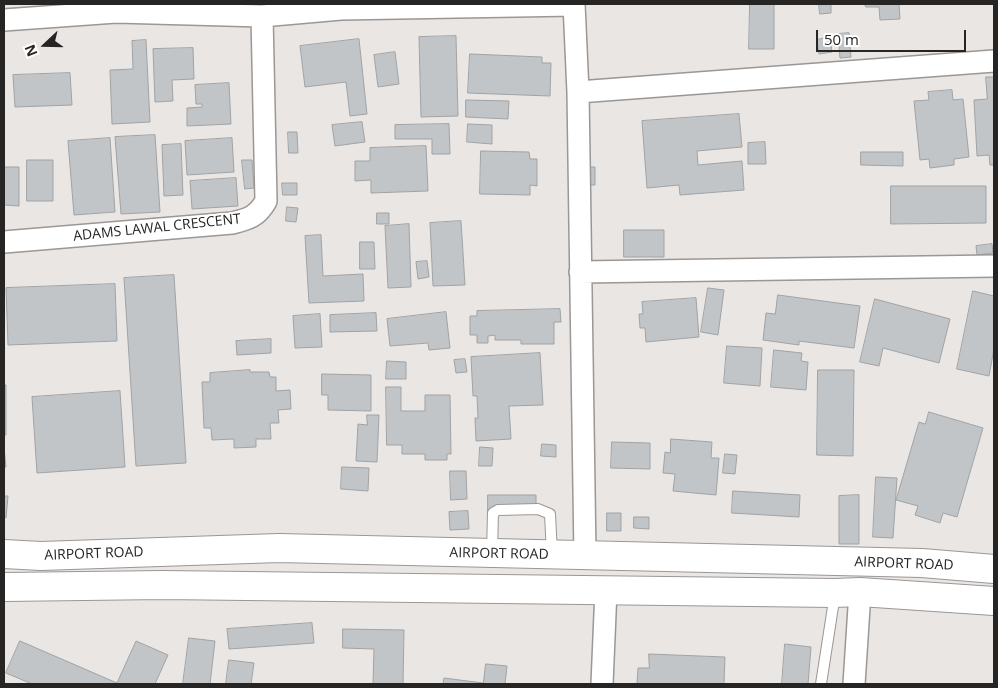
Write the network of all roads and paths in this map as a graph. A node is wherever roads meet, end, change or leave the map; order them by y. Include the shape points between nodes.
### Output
1 (574, 5) edge
2 (341, 6) edge
3 (116, 8) edge
4 (262, 16) junction
5 (4, 20) edge
6 (994, 61) edge
7 (578, 92) junction
8 (4, 242) edge
9 (994, 266) edge
10 (580, 272) junction
11 (4, 554) edge
12 (492, 554) junction
13 (552, 555) junction
14 (585, 556) junction
15 (994, 569) edge
16 (4, 587) edge
17 (606, 590) junction
18 (848, 592) junction
19 (994, 602) edge
20 (602, 684) edge
21 (821, 684) edge
22 (854, 684) edge

1 - 2 street
1 - 7 street
2 - 4 street
3 - 4 street
3 - 5 street
4 - 8 street, ADAMS LAWAL CRESCENT via 266,201 260,212 232,223
6 - 7 street
7 - 10 street
9 - 10 street
10 - 14 street
11 - 12 main road, AIRPORT ROAD via 41,556 279,548
12 - 13 main road, AIRPORT ROAD
12 - 13 lane via 494,513 498,510 538,509 550,514
13 - 14 main road, AIRPORT ROAD
14 - 15 main road, AIRPORT ROAD via 922,563
16 - 17 main road
17 - 18 main road
17 - 20 street
18 - 19 main road
18 - 21 lane
18 - 22 street

